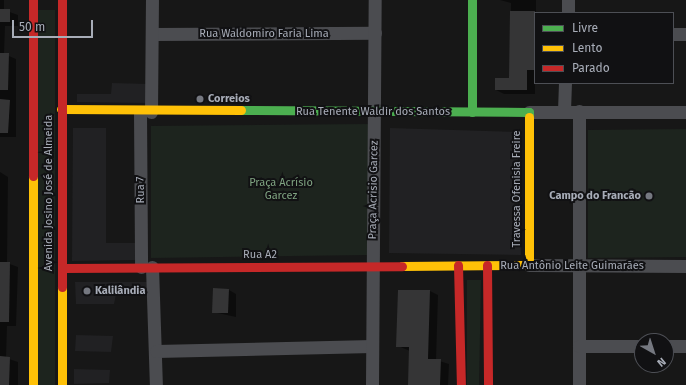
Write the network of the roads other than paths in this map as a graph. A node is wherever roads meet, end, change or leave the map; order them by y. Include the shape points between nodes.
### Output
1 (152, 0) edge
2 (376, 0) edge
3 (472, 0) edge
4 (568, 0) edge
5 (35, 1) edge
6 (61, 1) edge
7 (568, 12) edge
8 (375, 33) junction
9 (152, 34) junction
10 (674, 34) edge
11 (686, 34) edge
12 (565, 84) edge
13 (61, 109) junction
14 (564, 111) junction
15 (579, 111) junction
16 (146, 112) junction
17 (472, 112) junction
18 (530, 112) junction
19 (686, 112) edge
20 (375, 113) junction
21 (458, 265) junction
22 (487, 265) junction
23 (529, 265) junction
24 (373, 266) junction
25 (578, 266) junction
26 (686, 266) edge
27 (147, 267) junction
28 (62, 268) junction
29 (372, 346) junction
30 (579, 346) junction
31 (634, 346) edge
32 (674, 346) edge
33 (686, 346) edge
34 (156, 351) junction
35 (33, 385) edge
36 (62, 385) edge
37 (156, 385) edge
38 (372, 385) edge
39 (461, 385) edge
40 (488, 385) edge
41 (579, 385) edge

1 - 9 street, Rua 7
2 - 8 street, Praça Acrisio Garcez
3 - 17 street
4 - 7 street
5 - 35 street, Avenida Josino José de Almeida
6 - 13 street, Avenida Josino José de Almeida
8 - 9 street, Rua Waldomiro Faria Lima
8 - 20 street, Praça Acrisio Garcez
9 - 16 street, Rua 7
10 - 11 street
12 - 14 street
13 - 16 street, Rua Tenente Waldir dos Santos
13 - 28 street, Avenida Josino José de Almeida
14 - 15 street, Rua Tenente Waldir dos Santos
14 - 18 street, Rua Tenente Waldir dos Santos
15 - 19 street, Rua Tenente Waldir dos Santos
15 - 25 street
16 - 20 street, Rua Tenente Waldir dos Santos
16 - 27 street, Rua 7
17 - 18 street, Rua Tenente Waldir dos Santos
17 - 20 street, Rua Tenente Waldir dos Santos
18 - 23 street, Travessa Ofenisia Freire
20 - 24 street, Praça Acrisio Garcez
21 - 22 street, Rua Antônio Leite Guimarães
21 - 24 street, Rua A2
21 - 39 street
22 - 23 street, Rua Antônio Leite Guimarães
22 - 40 street
23 - 25 street, Rua Antônio Leite Guimarães
24 - 27 street, Rua A2
24 - 29 street, Praça Acrisio Garcez
25 - 26 street, Rua Antônio Leite Guimarães
25 - 30 street
27 - 28 street, Rua A2
27 - 34 street, Rua 7
28 - 36 street, Avenida Josino José de Almeida
29 - 34 street
29 - 38 street, Praça Acrisio Garcez
30 - 31 street
30 - 41 street
32 - 33 street
34 - 37 street, Rua 7

